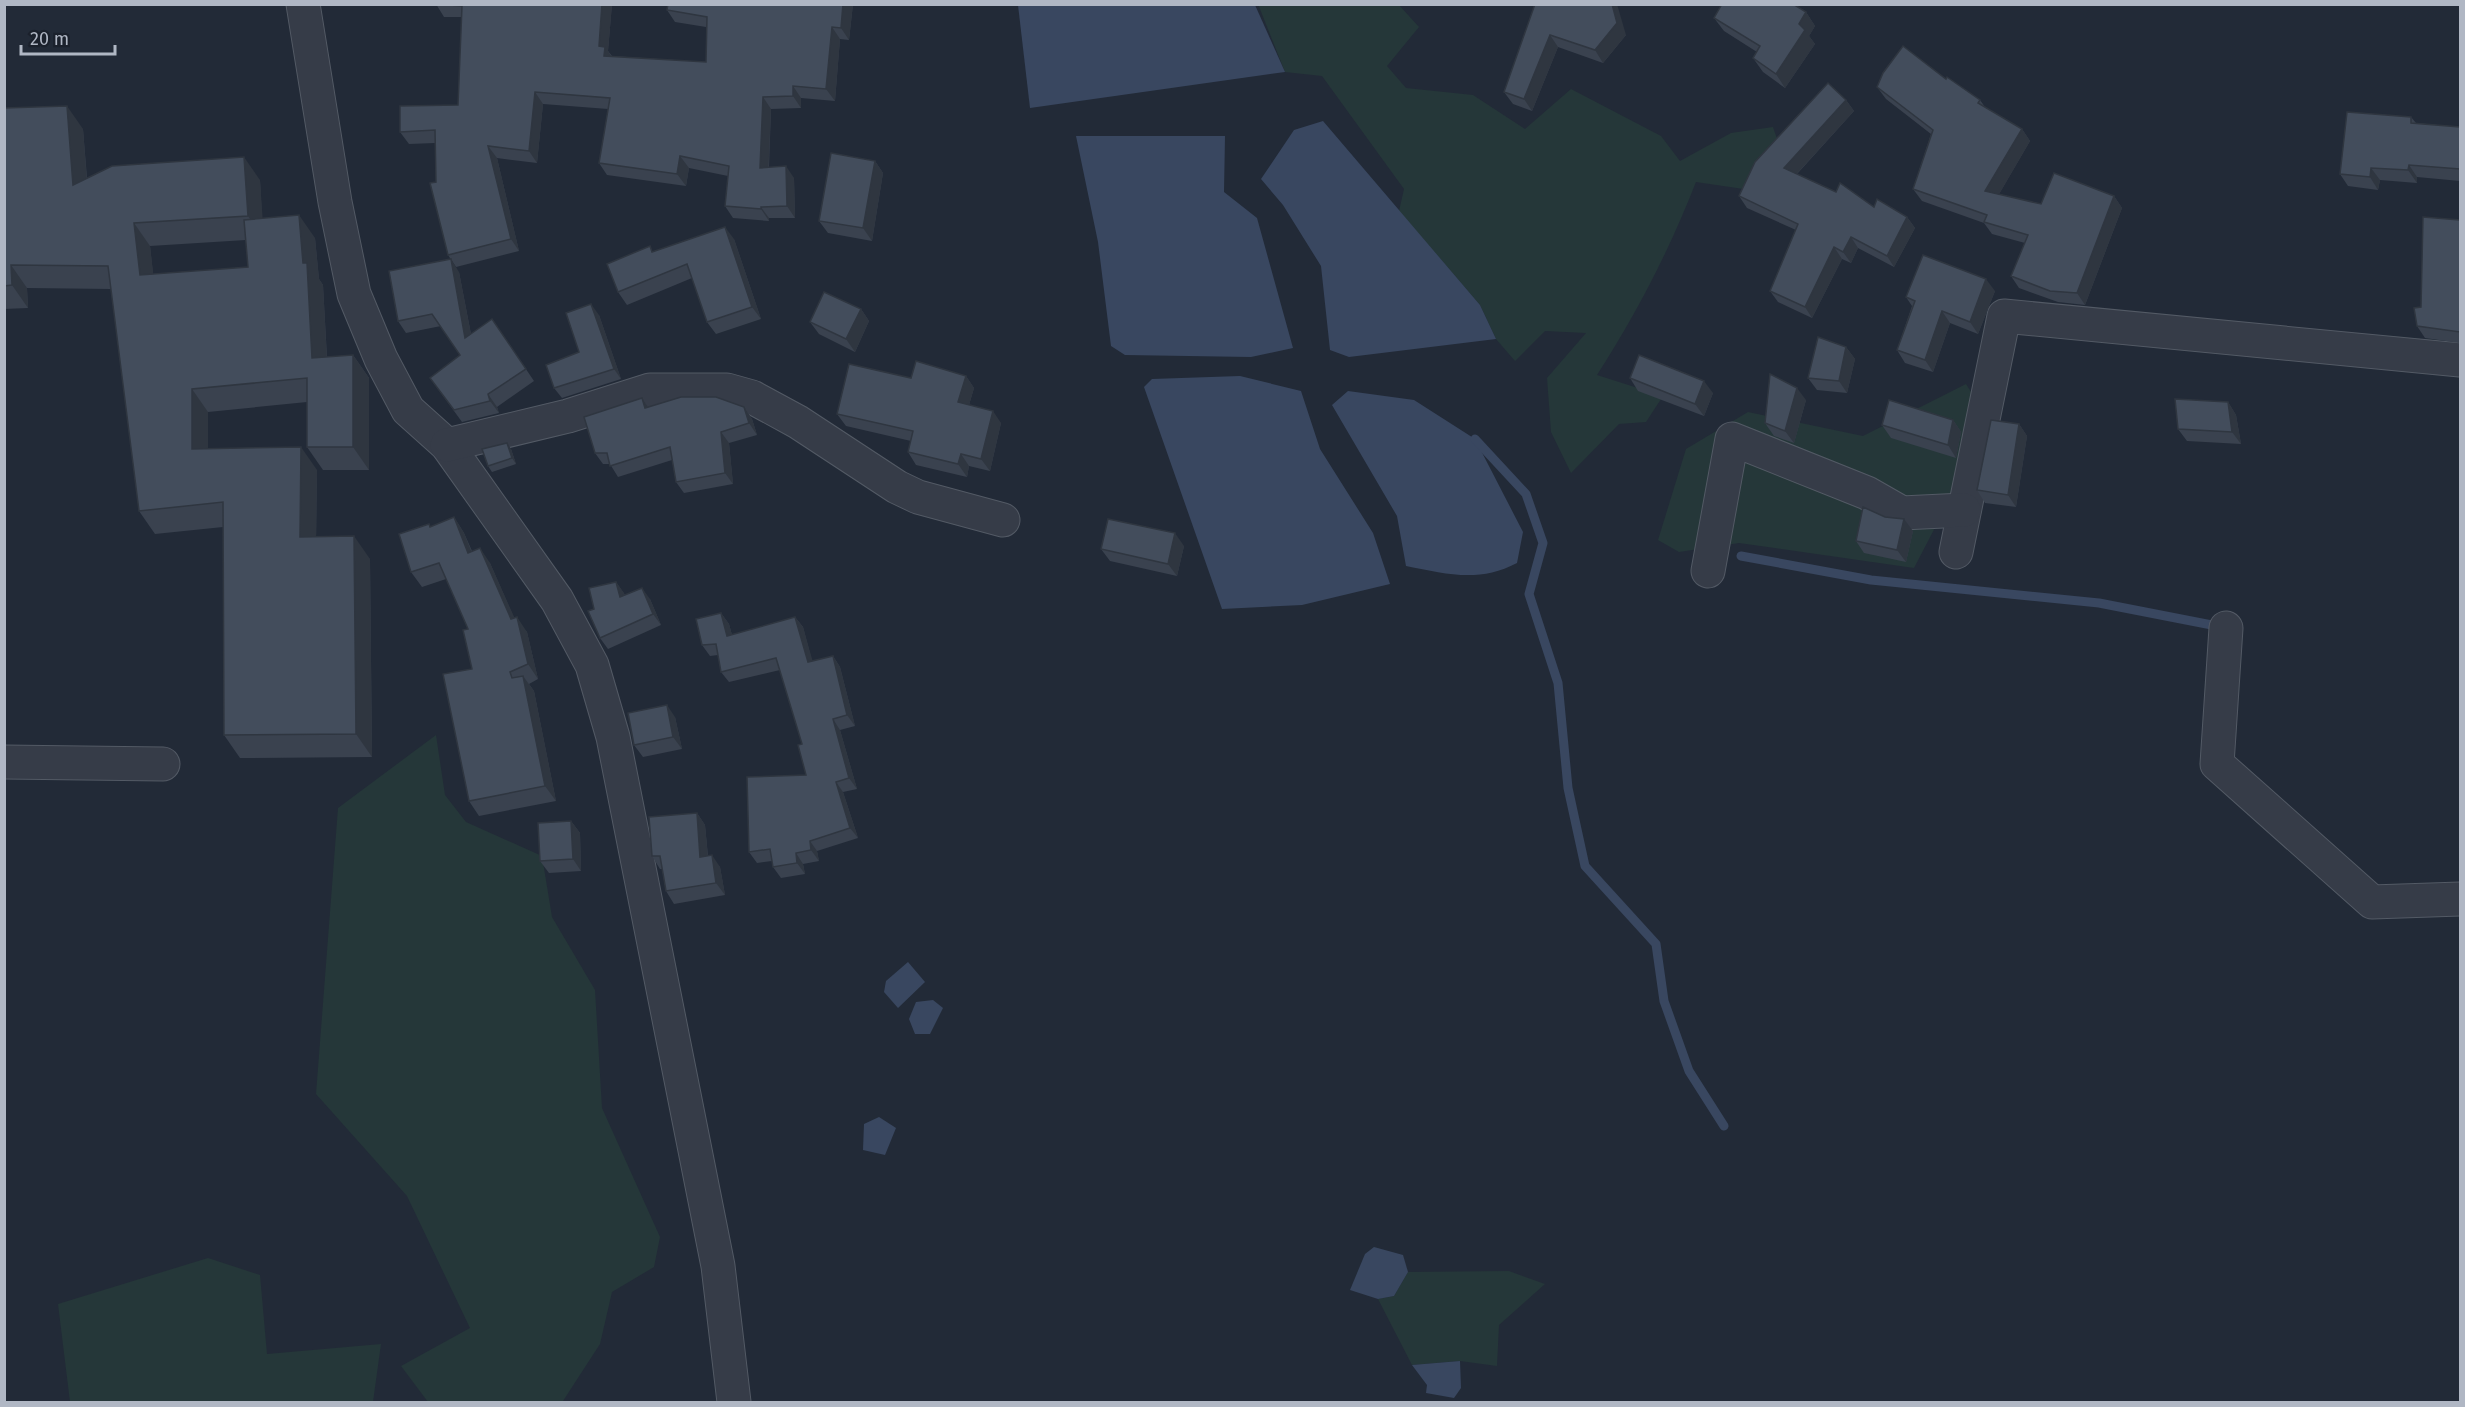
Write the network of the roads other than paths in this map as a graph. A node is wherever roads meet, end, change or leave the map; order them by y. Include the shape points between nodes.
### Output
1 (303, 4) edge
2 (2460, 360) edge
3 (447, 445) junction
4 (1964, 510) junction
5 (1003, 520) dead end
6 (1956, 552) dead end
7 (1708, 571) dead end
8 (2226, 628) dead end
9 (4, 762) edge
10 (163, 764) dead end
11 (2460, 899) edge
12 (734, 1402) edge

1 - 3 street via 354,294 408,410
2 - 4 street via 2004,316
3 - 5 street via 568,416 650,390 727,390 753,397 789,417 918,497
3 - 12 street via 557,600 595,675 616,748 718,1266
4 - 6 street
4 - 7 street via 1902,513 1867,493 1732,439
8 - 11 street via 2217,764 2372,902
9 - 10 street

